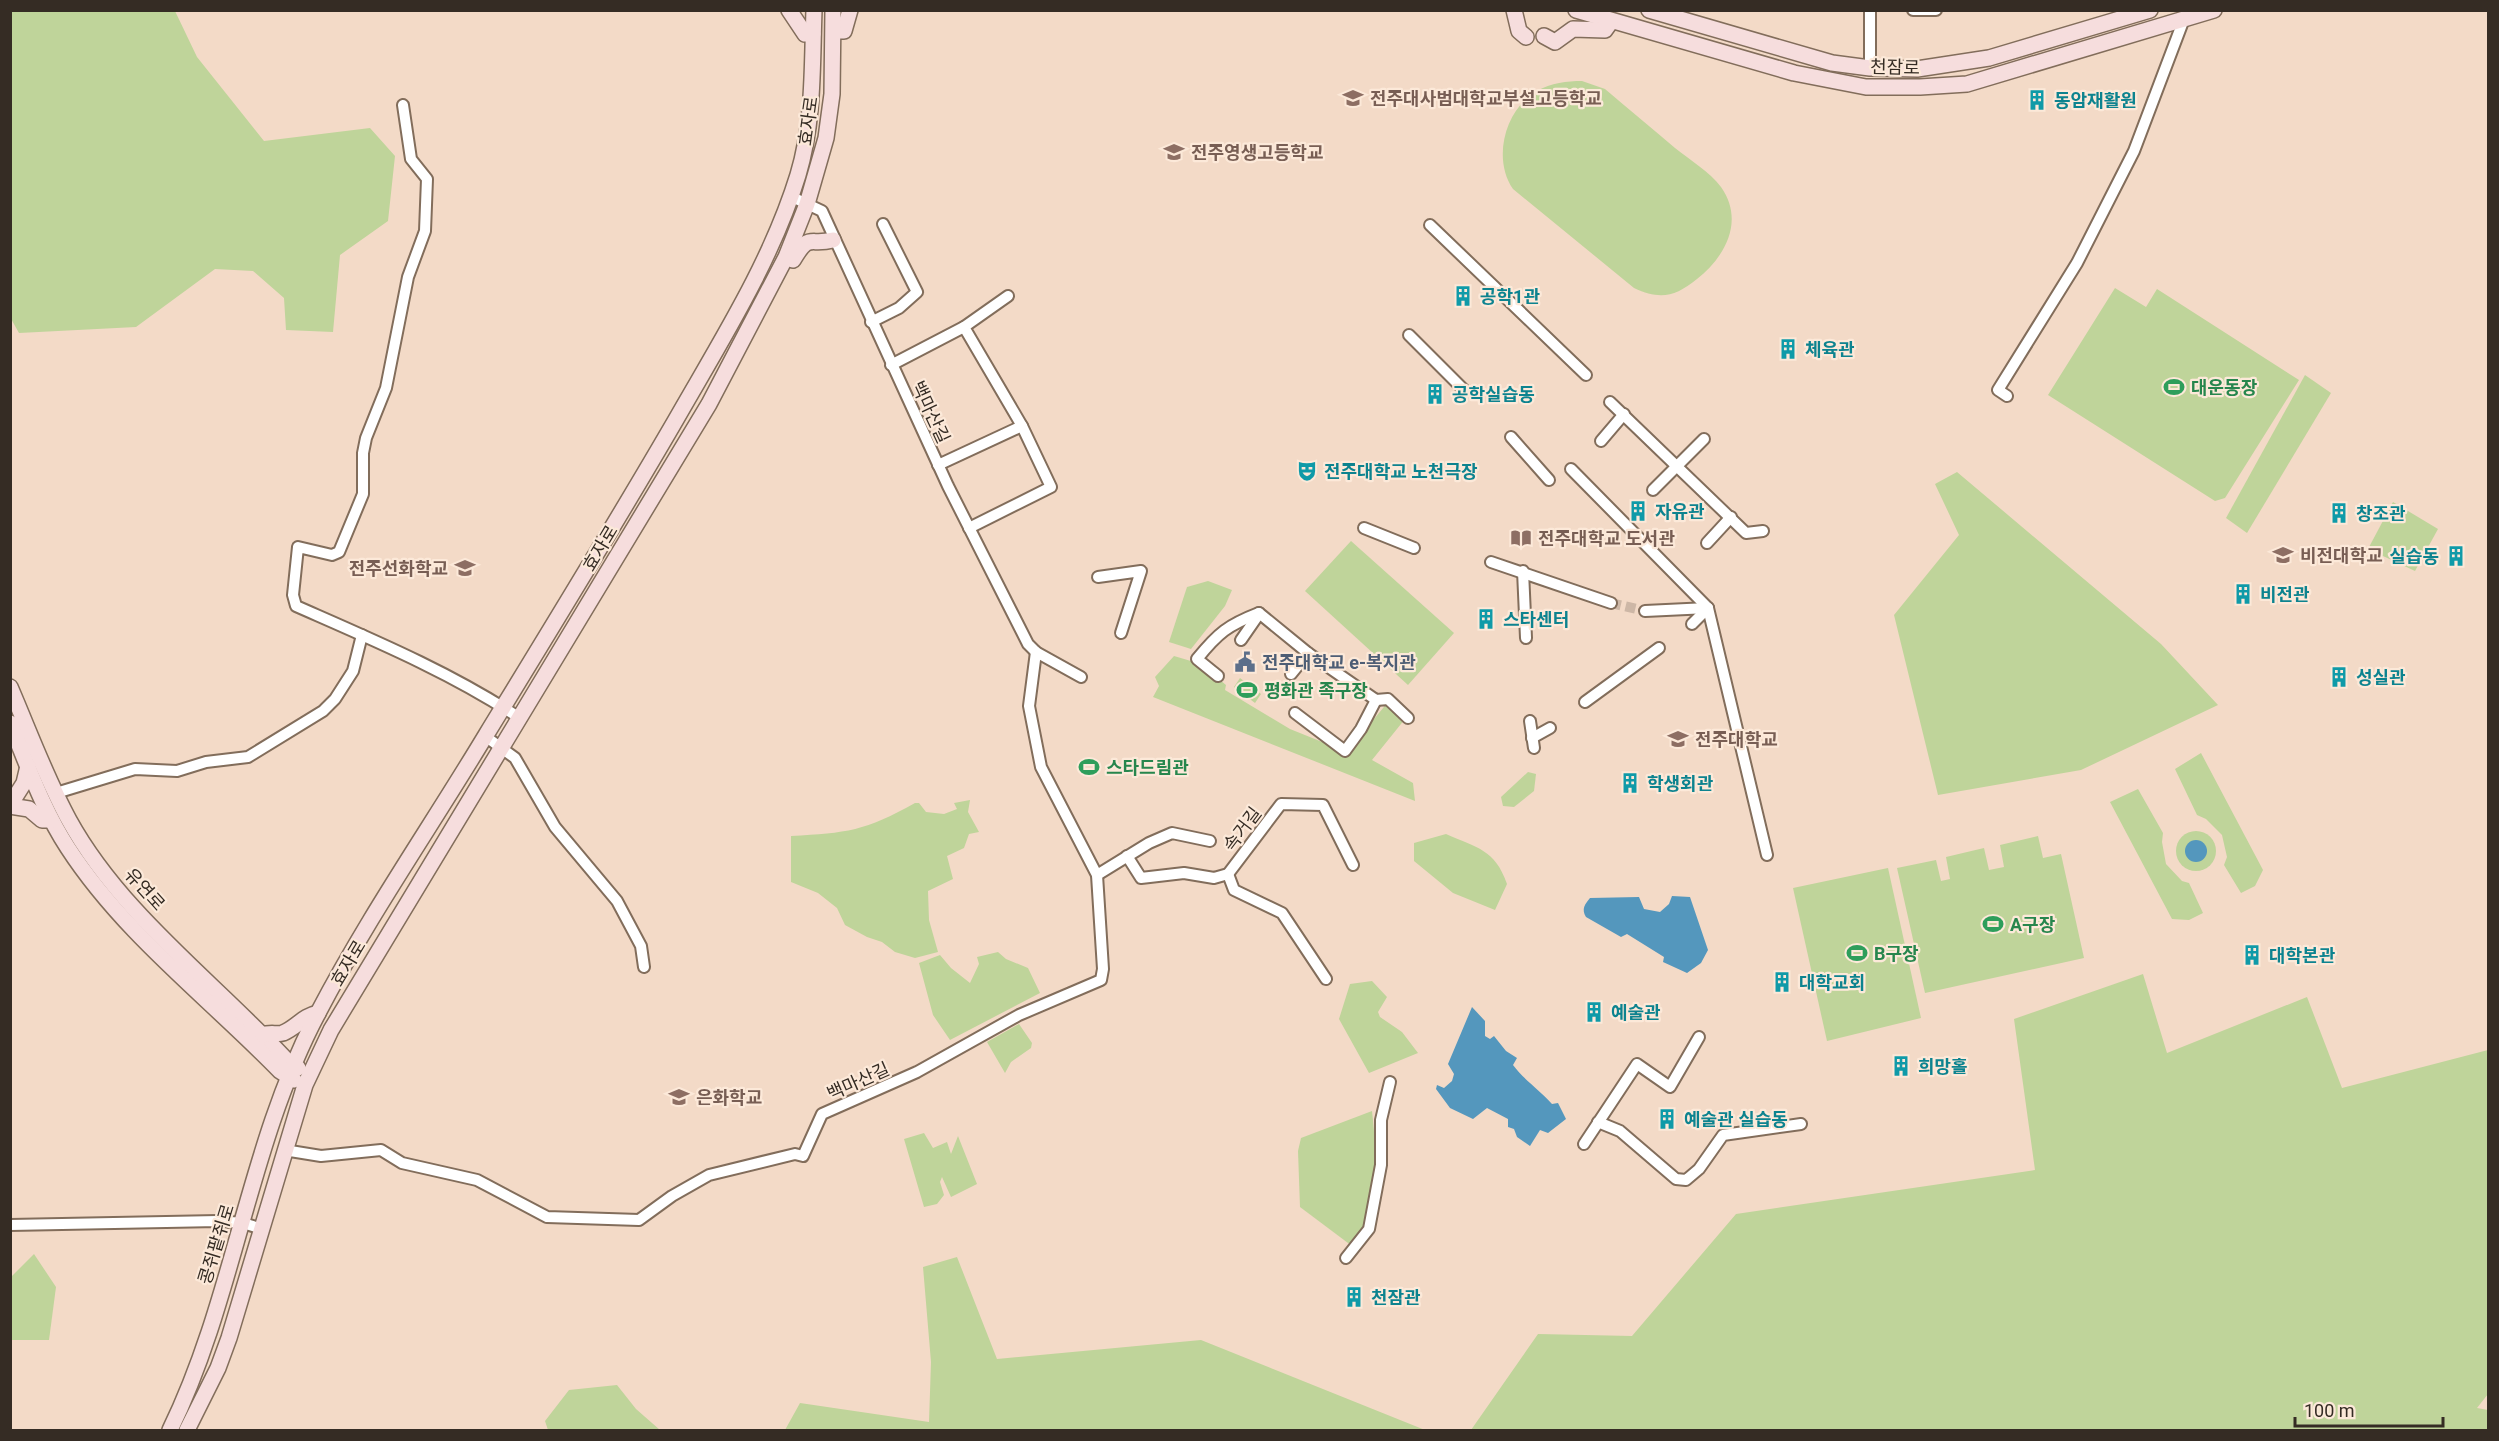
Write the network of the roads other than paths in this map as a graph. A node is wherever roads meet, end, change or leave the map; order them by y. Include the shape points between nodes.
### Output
1 (789, 10) edge
2 (814, 10) edge
3 (833, 10) edge
4 (850, 10) edge
5 (1514, 10) edge
6 (1576, 10) edge
7 (1650, 10) edge
8 (1870, 10) edge
9 (1913, 10) edge
10 (1936, 10) edge
11 (2150, 10) edge
12 (2214, 10) edge
13 (2184, 19) junction
14 (1611, 22) junction
15 (834, 31) junction
16 (813, 34) junction
17 (1544, 36) dead end
18 (1526, 37) dead end
19 (1870, 68) junction
20 (403, 105) dead end
21 (790, 196) junction
22 (807, 204) junction
23 (883, 224) dead end
24 (1430, 225) dead end
25 (833, 240) junction
26 (786, 257) junction
27 (1008, 296) dead end
28 (871, 322) junction
29 (964, 327) junction
30 (1409, 334) dead end
31 (891, 365) junction
32 (1586, 375) dead end
33 (1464, 390) dead end
34 (2002, 393) dead end
35 (1610, 402) dead end
36 (1624, 414) junction
37 (1022, 426) junction
38 (1511, 437) dead end
39 (1704, 439) dead end
40 (1601, 441) dead end
41 (938, 465) junction
42 (1678, 465) junction
43 (1571, 469) dead end
44 (1549, 480) dead end
45 (1653, 490) dead end
46 (1731, 517) junction
47 (969, 528) junction
48 (1364, 528) dead end
49 (1763, 531) dead end
50 (1707, 543) dead end
51 (1414, 548) dead end
52 (1491, 562) dead end
53 (1523, 571) junction
54 (1098, 576) dead end
55 (1611, 603) tunnel mouth
56 (1708, 608) junction
57 (1645, 611) tunnel mouth
58 (1259, 614) junction
59 (1692, 624) dead end
60 (1121, 633) dead end
61 (362, 635) junction
62 (1526, 638) dead end
63 (1241, 640) dead end
64 (1659, 648) dead end
65 (1036, 652) junction
66 (1308, 653) junction
67 (1291, 674) dead end
68 (1218, 676) dead end
69 (1081, 677) dead end
70 (10, 687) edge
71 (1376, 700) junction
72 (1585, 702) dead end
73 (503, 706) junction
74 (1295, 713) dead end
75 (518, 717) junction
76 (1408, 718) dead end
77 (1530, 721) dead end
78 (17, 728) edge
79 (1550, 728) dead end
80 (485, 736) junction
81 (501, 746) junction
82 (28, 766) junction
83 (56, 793) junction
84 (10, 806) edge
85 (51, 820) junction
86 (1210, 842) dead end
87 (1767, 855) dead end
88 (1127, 856) junction
89 (1353, 865) dead end
90 (1228, 874) junction
91 (1097, 875) junction
92 (165, 950) junction
93 (644, 967) dead end
94 (1326, 978) dead end
95 (318, 1013) junction
96 (263, 1035) junction
97 (1699, 1037) dead end
98 (298, 1076) junction
99 (1390, 1082) dead end
100 (1598, 1122) junction
101 (1801, 1124) dead end
102 (1584, 1144) dead end
103 (284, 1150) junction
104 (279, 1169) junction
105 (243, 1223) junction
106 (10, 1225) edge
107 (262, 1229) junction
108 (1346, 1258) dead end
109 (170, 1431) edge
110 (187, 1431) edge

1 - 16 main road via 805,34
2 - 16 main road, 효자로
3 - 15 main road, 효자로
4 - 15 main road via 844,31
5 - 18 main road via 1519,31
6 - 14 main road, 천잠로
7 - 19 main road, 천잠로 via 1822,60
8 - 19 street
9 - 10 street
11 - 19 main road, 천잠로 via 1966,63 1917,69
12 - 13 main road, 천잠로
13 - 14 main road, 천잠로 via 1967,84 1920,87 1866,87 1794,73
13 - 34 street via 2134,151 2077,263
14 - 17 main road via 1605,30 1573,29 1555,42
15 - 22 main road, 효자로 via 826,138
16 - 21 main road, 효자로 via 811,108
20 - 61 street via 411,159 427,179 425,231 408,277 386,388 366,438 363,494 339,552 332,555 298,547 294,567 296,606
21 - 22 street, 백마산길
21 - 73 main road, 효자로 via 770,247 732,321 634,493
22 - 25 street, 백마산길 via 822,211
22 - 26 main road, 효자로
23 - 28 street via 917,291 899,308
24 - 32 street
25 - 26 main road via 812,239 802,245 794,261
25 - 28 street, 백마산길
26 - 75 main road, 효자로 via 709,404
27 - 29 street
28 - 31 street, 백마산길
29 - 31 street
29 - 37 street
30 - 33 street
31 - 41 street, 백마산길
35 - 36 street
36 - 40 street
36 - 42 street
37 - 41 street
37 - 47 street via 1051,487
38 - 44 street
39 - 42 street
41 - 47 street, 백마산길
42 - 45 street
42 - 46 street
43 - 56 street
46 - 49 street via 1746,533
46 - 50 street
47 - 65 street, 백마산길 via 1028,644
48 - 51 street
52 - 53 street
53 - 55 street
53 - 62 street
54 - 60 street via 1141,571
56 - 57 street
56 - 59 street
56 - 87 street
58 - 63 street
58 - 66 street
58 - 68 street via 1217,633 1197,659
61 - 73 street
61 - 83 street via 353,671 323,711 248,758 206,762 177,771 135,769
64 - 72 street
65 - 69 street, 백마산길
65 - 91 street, 백마산길 via 1029,706 1041,767
66 - 67 street
66 - 71 street
70 - 78 main road, 유연로
71 - 74 street via 1345,750
71 - 76 street via 1388,699
73 - 75 street
73 - 80 main road, 효자로
75 - 81 main road, 효자로
77 - 79 street via 1533,743
78 - 82 main road, 유연로
78 - 83 main road, 유연로
80 - 81 street
80 - 95 main road, 효자로 via 423,833
81 - 93 street via 515,758 555,827 617,901 640,946
81 - 98 main road, 효자로 via 341,1012
82 - 84 main road via 24,783
82 - 85 main road, 유연로
83 - 92 main road, 유연로 via 69,821 100,866
84 - 85 main road via 29,809 42,820
85 - 92 main road, 유연로 via 104,896
86 - 88 street, 속거길 via 1172,833
88 - 90 street, 속거길 via 1141,878 1184,873 1214,878
88 - 91 street, 속거길
89 - 90 street, 속거길 via 1323,805 1281,804
90 - 94 street, 속거길 via 1234,890 1282,914
91 - 103 street, 백마산길 via 1101,980 1019,1015 917,1072 822,1114 803,1156 795,1154 709,1175 639,1220 547,1217 477,1180 402,1163 381,1150 321,1156
92 - 96 main road, 유연로
92 - 98 main road, 유연로
95 - 96 main road via 307,1015 298,1026 280,1034
95 - 98 main road, 효자로
96 - 98 main road, 유연로
97 - 100 street via 1670,1087 1637,1064
98 - 103 main road
98 - 104 main road via 274,1154
98 - 105 main road, 콩쥐팥쥐로
99 - 108 street via 1381,1120 1381,1165 1369,1228
100 - 101 street via 1620,1131 1676,1179 1686,1180 1699,1169 1723,1135
100 - 102 street
103 - 104 main road
104 - 107 main road
105 - 106 street
105 - 107 street
105 - 109 main road, 콩쥐팥쥐로 via 203,1351
107 - 110 main road via 218,1368

